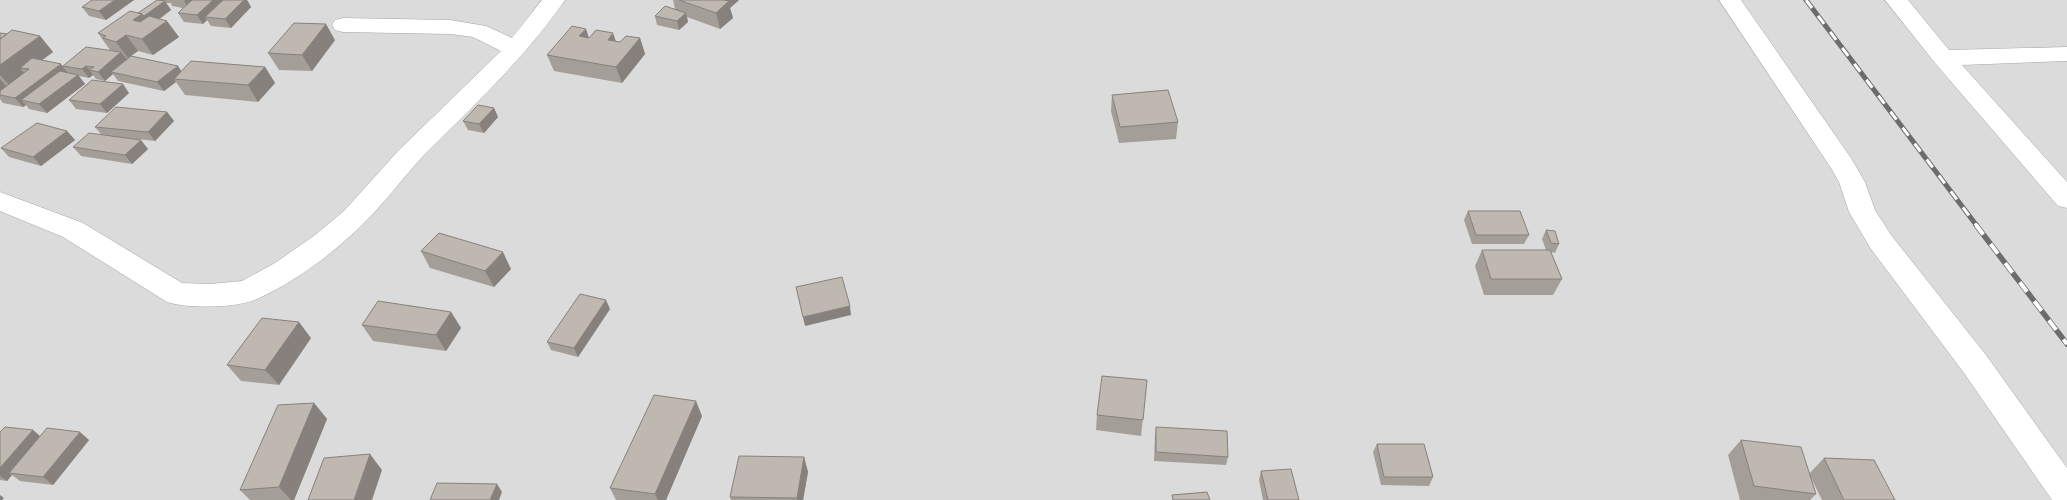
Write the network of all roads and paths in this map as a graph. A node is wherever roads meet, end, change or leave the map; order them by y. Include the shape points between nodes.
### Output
1 (554, 0) edge
2 (1730, 0) edge
3 (1896, 0) edge
4 (343, 26) dead end
5 (516, 49) junction
6 (2067, 54) edge
7 (1944, 58) junction
8 (2067, 199) edge
9 (0, 201) edge
10 (2067, 494) edge

1 - 5 street
2 - 10 street via 1842,164 1862,212 1881,242 1975,364
3 - 7 street
4 - 5 street via 450,27 478,31
5 - 9 street via 407,157 353,218 325,242 247,291 177,294 72,230
6 - 7 street
7 - 8 street

